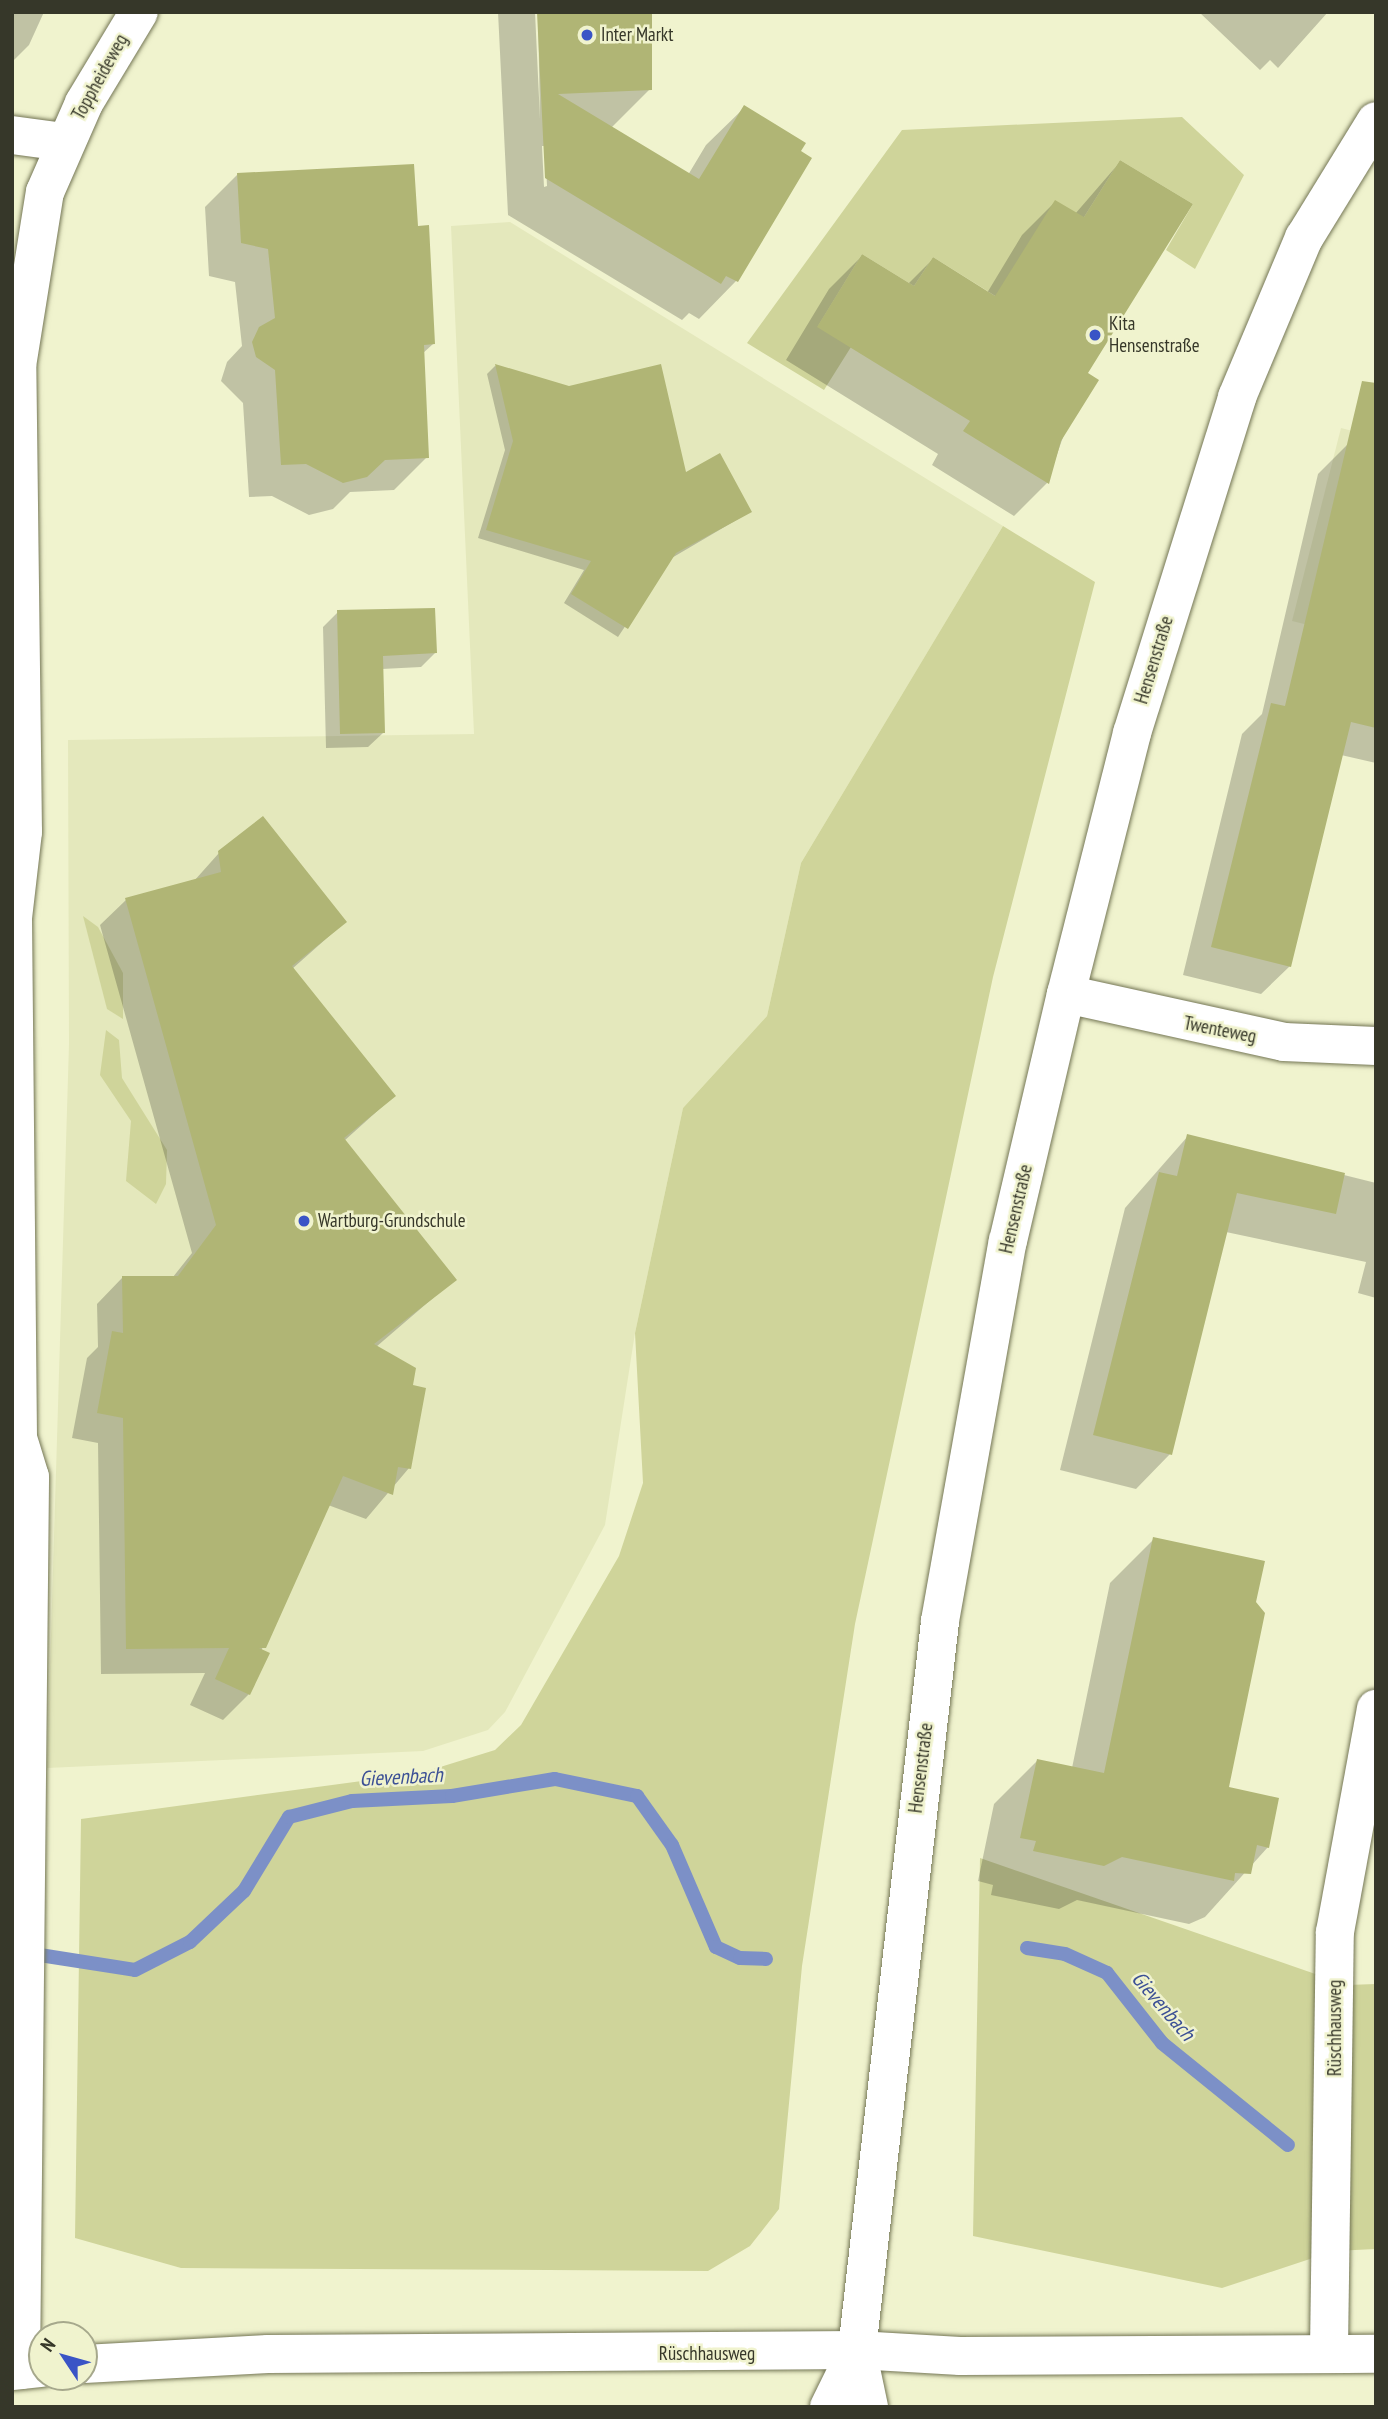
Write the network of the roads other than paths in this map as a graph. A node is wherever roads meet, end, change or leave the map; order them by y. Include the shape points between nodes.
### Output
1 (139, 12) edge
2 (1376, 121) edge
3 (12, 135) edge
4 (64, 142) junction
5 (1066, 994) junction
6 (1376, 1046) edge
7 (1376, 1709) edge
8 (857, 2350) junction
9 (1329, 2350) junction
10 (1376, 2354) edge
11 (98, 2363) edge
12 (25, 2370) edge
13 (829, 2407) edge
14 (869, 2407) edge

1 - 4 street, Toppheideweg
2 - 5 street, Hensenstraße via 1304,238 1237,397 1132,733
3 - 4 street, Toppheideweg
4 - 12 street, Toppheideweg via 45,192 16,366 23,832 13,945 18,1438 30,1477
5 - 6 street, Twenteweg via 1284,1042
5 - 8 street, Hensenstraße via 1008,1241 940,1621
7 - 9 street, Rüschhausweg via 1335,1932
8 - 9 street, Rüschhausweg via 960,2356
8 - 11 street, Rüschhausweg via 268,2354
8 - 13 street
8 - 14 street
9 - 10 street, Rüschhausweg

